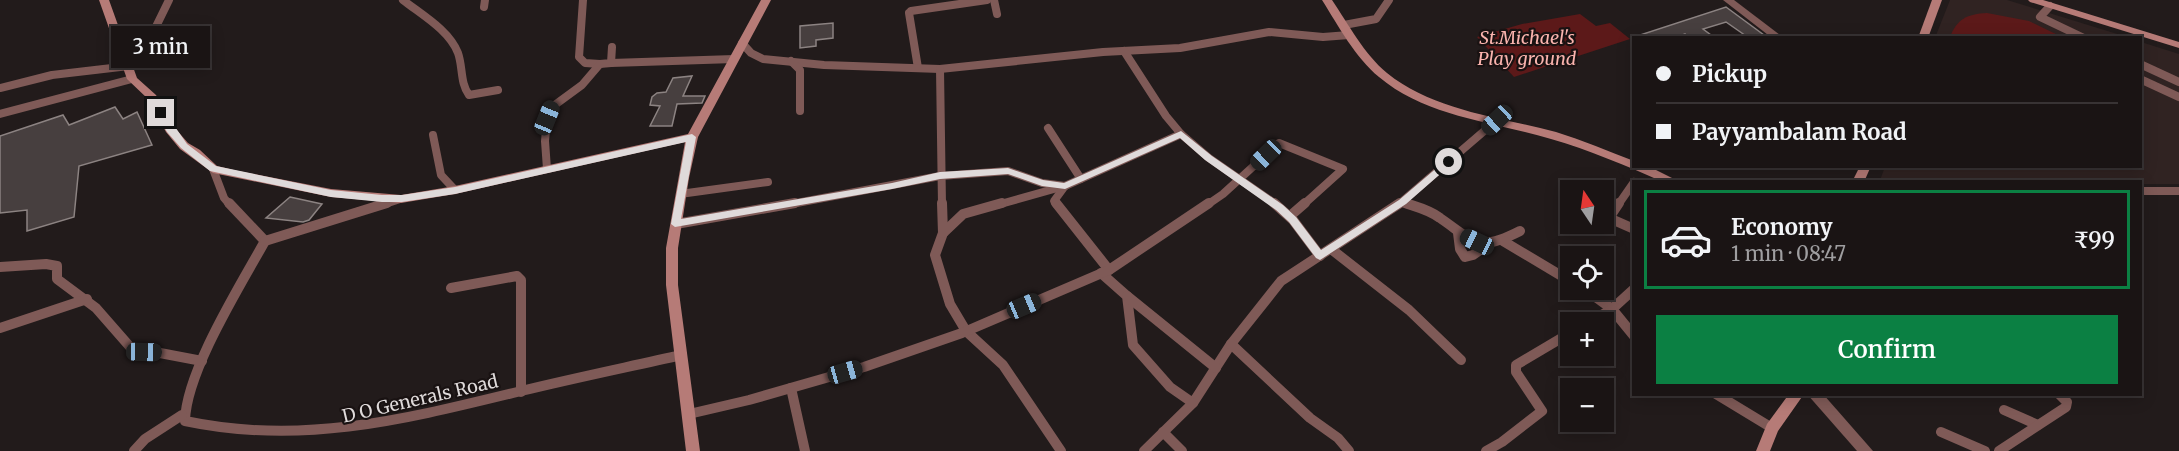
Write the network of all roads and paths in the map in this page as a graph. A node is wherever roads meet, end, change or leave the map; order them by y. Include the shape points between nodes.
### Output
1 (104, 0) edge
2 (169, 0) edge
3 (403, 0) edge
4 (583, 0) edge
5 (766, 0) edge
6 (987, 0) edge
7 (994, 0) edge
8 (1327, 0) edge
9 (1389, 0) edge
10 (1728, 0) edge
11 (1937, 0) edge
12 (2033, 0) edge
13 (2050, 6) junction
14 (997, 14) dead end
15 (1346, 30) junction
16 (1776, 36) edge
17 (1924, 36) edge
18 (2080, 36) edge
19 (742, 43) junction
20 (2179, 45) edge
21 (612, 47) dead end
22 (1124, 51) junction
23 (734, 59) junction
24 (791, 61) junction
25 (611, 63) junction
26 (600, 64) junction
27 (128, 65) junction
28 (2142, 65) edge
29 (918, 68) junction
30 (940, 69) junction
31 (132, 79) junction
32 (2142, 80) edge
33 (2179, 81) edge
34 (0, 88) edge
35 (498, 90) dead end
36 (2179, 97) edge
37 (800, 111) dead end
38 (0, 114) edge
39 (1497, 120) junction
40 (1047, 128) dead end
41 (1181, 134) junction
42 (433, 135) dead end
43 (692, 137) junction
44 (1632, 165) edge
45 (1640, 168) edge
46 (213, 169) junction
47 (547, 169) junction
48 (940, 176) junction
49 (1081, 179) junction
50 (1240, 180) junction
51 (1670, 180) edge
52 (768, 182) dead end
53 (1632, 185) edge
54 (1065, 186) junction
55 (455, 190) junction
56 (2142, 191) edge
57 (2179, 191) edge
58 (680, 194) junction
59 (402, 199) junction
60 (1402, 202) junction
61 (1614, 208) edge
62 (1290, 216) junction
63 (1614, 222) edge
64 (675, 224) junction
65 (1632, 227) edge
66 (1520, 231) dead end
67 (943, 233) junction
68 (1458, 233) junction
69 (265, 241) junction
70 (1503, 241) junction
71 (1487, 245) junction
72 (1331, 249) junction
73 (1320, 256) junction
74 (0, 267) edge
75 (1105, 272) junction
76 (1560, 275) edge
77 (451, 288) dead end
78 (1632, 291) edge
79 (1127, 296) junction
80 (87, 299) junction
81 (1600, 300) edge
82 (1612, 309) junction
83 (1607, 312) edge
84 (0, 328) edge
85 (966, 331) junction
86 (1632, 334) edge
87 (1560, 339) edge
88 (1231, 344) junction
89 (681, 355) junction
90 (1461, 360) dead end
91 (202, 361) junction
92 (1216, 368) junction
93 (791, 388) junction
94 (520, 392) junction
95 (1719, 396) edge
96 (1796, 396) edge
97 (1816, 396) edge
98 (2061, 396) edge
99 (1193, 403) junction
100 (2004, 410) dead end
101 (688, 414) junction
102 (182, 415) junction
103 (2038, 425) junction
104 (1772, 428) junction
105 (1163, 432) junction
106 (1941, 432) dead end
107 (134, 451) edge
108 (693, 451) edge
109 (805, 451) edge
110 (1061, 451) edge
111 (1144, 451) edge
112 (1182, 451) edge
113 (1349, 451) edge
114 (1486, 451) edge
115 (1763, 451) edge
116 (1866, 451) edge
117 (1985, 451) edge
118 (1999, 451) edge

1 - 27 main road
2 - 27 street via 140,56
3 - 35 street via 428,18 456,49 469,95
4 - 26 street via 579,57 585,63
5 - 19 main road
6 - 29 street via 910,12
7 - 14 street
8 - 15 main road
9 - 15 street via 1376,19
10 - 16 street
11 - 17 main road
12 - 13 main road
13 - 18 street via 2040,17
13 - 20 main road
15 - 22 street via 1323,37 1269,32 1180,48
15 - 39 main road via 1374,66 1392,81 1435,102
19 - 23 main road
19 - 24 street via 763,59
21 - 25 street
22 - 30 street
22 - 41 street
23 - 25 street
23 - 43 main road
24 - 29 street
24 - 37 street via 800,70
25 - 26 street
26 - 47 street via 582,86 552,107 545,141
27 - 31 main road
27 - 34 street via 52,75
28 - 33 street
29 - 30 street
30 - 48 street
31 - 38 street
31 - 46 main road via 152,97 184,146
32 - 36 street
39 - 44 main road via 1555,136
39 - 60 street
40 - 49 street
41 - 49 street
41 - 50 street
42 - 55 street via 441,176
43 - 47 main road
43 - 58 main road
45 - 51 main road
46 - 59 main road via 331,194
46 - 69 street via 224,198
47 - 55 main road
48 - 54 street via 1008,171
48 - 64 street
48 - 67 street
49 - 54 street
50 - 62 street
50 - 62 street via 1279,143 1343,169
50 - 75 street
52 - 58 street
53 - 61 street
54 - 67 street via 963,214
54 - 75 street via 1054,201
55 - 59 main road
56 - 57 street
58 - 64 main road
59 - 69 street
60 - 68 street via 1430,212
60 - 72 street
62 - 73 street
63 - 65 street
64 - 89 main road via 672,285
66 - 70 street
67 - 85 street via 935,255 950,304
68 - 71 street
68 - 71 street via 1465,257
69 - 91 street
70 - 71 street
70 - 76 street
72 - 73 street
72 - 90 street via 1409,310
73 - 88 street via 1281,280
74 - 80 street via 57,266 57,279
75 - 79 street
75 - 85 street
77 - 94 street via 517,276 520,280
78 - 82 street
79 - 92 street
79 - 99 street via 1133,345 1170,387
80 - 84 street
80 - 91 street via 131,348
81 - 82 street
82 - 83 street
82 - 86 street
85 - 93 street
85 - 110 street via 1004,364
87 - 114 street via 1516,365 1516,372 1542,411
88 - 92 street
88 - 113 street
89 - 94 street, D O Generals Road
89 - 101 main road
91 - 102 street
92 - 99 street
93 - 101 street
93 - 109 street
94 - 102 street, D O Generals Road via 362,432 278,441 224,436 185,422
95 - 104 street
96 - 104 main road
97 - 116 street
98 - 103 street via 2066,407
99 - 105 street
100 - 103 street
101 - 108 main road
102 - 107 street
103 - 118 street
104 - 115 main road
105 - 111 street
105 - 112 street
106 - 117 street

